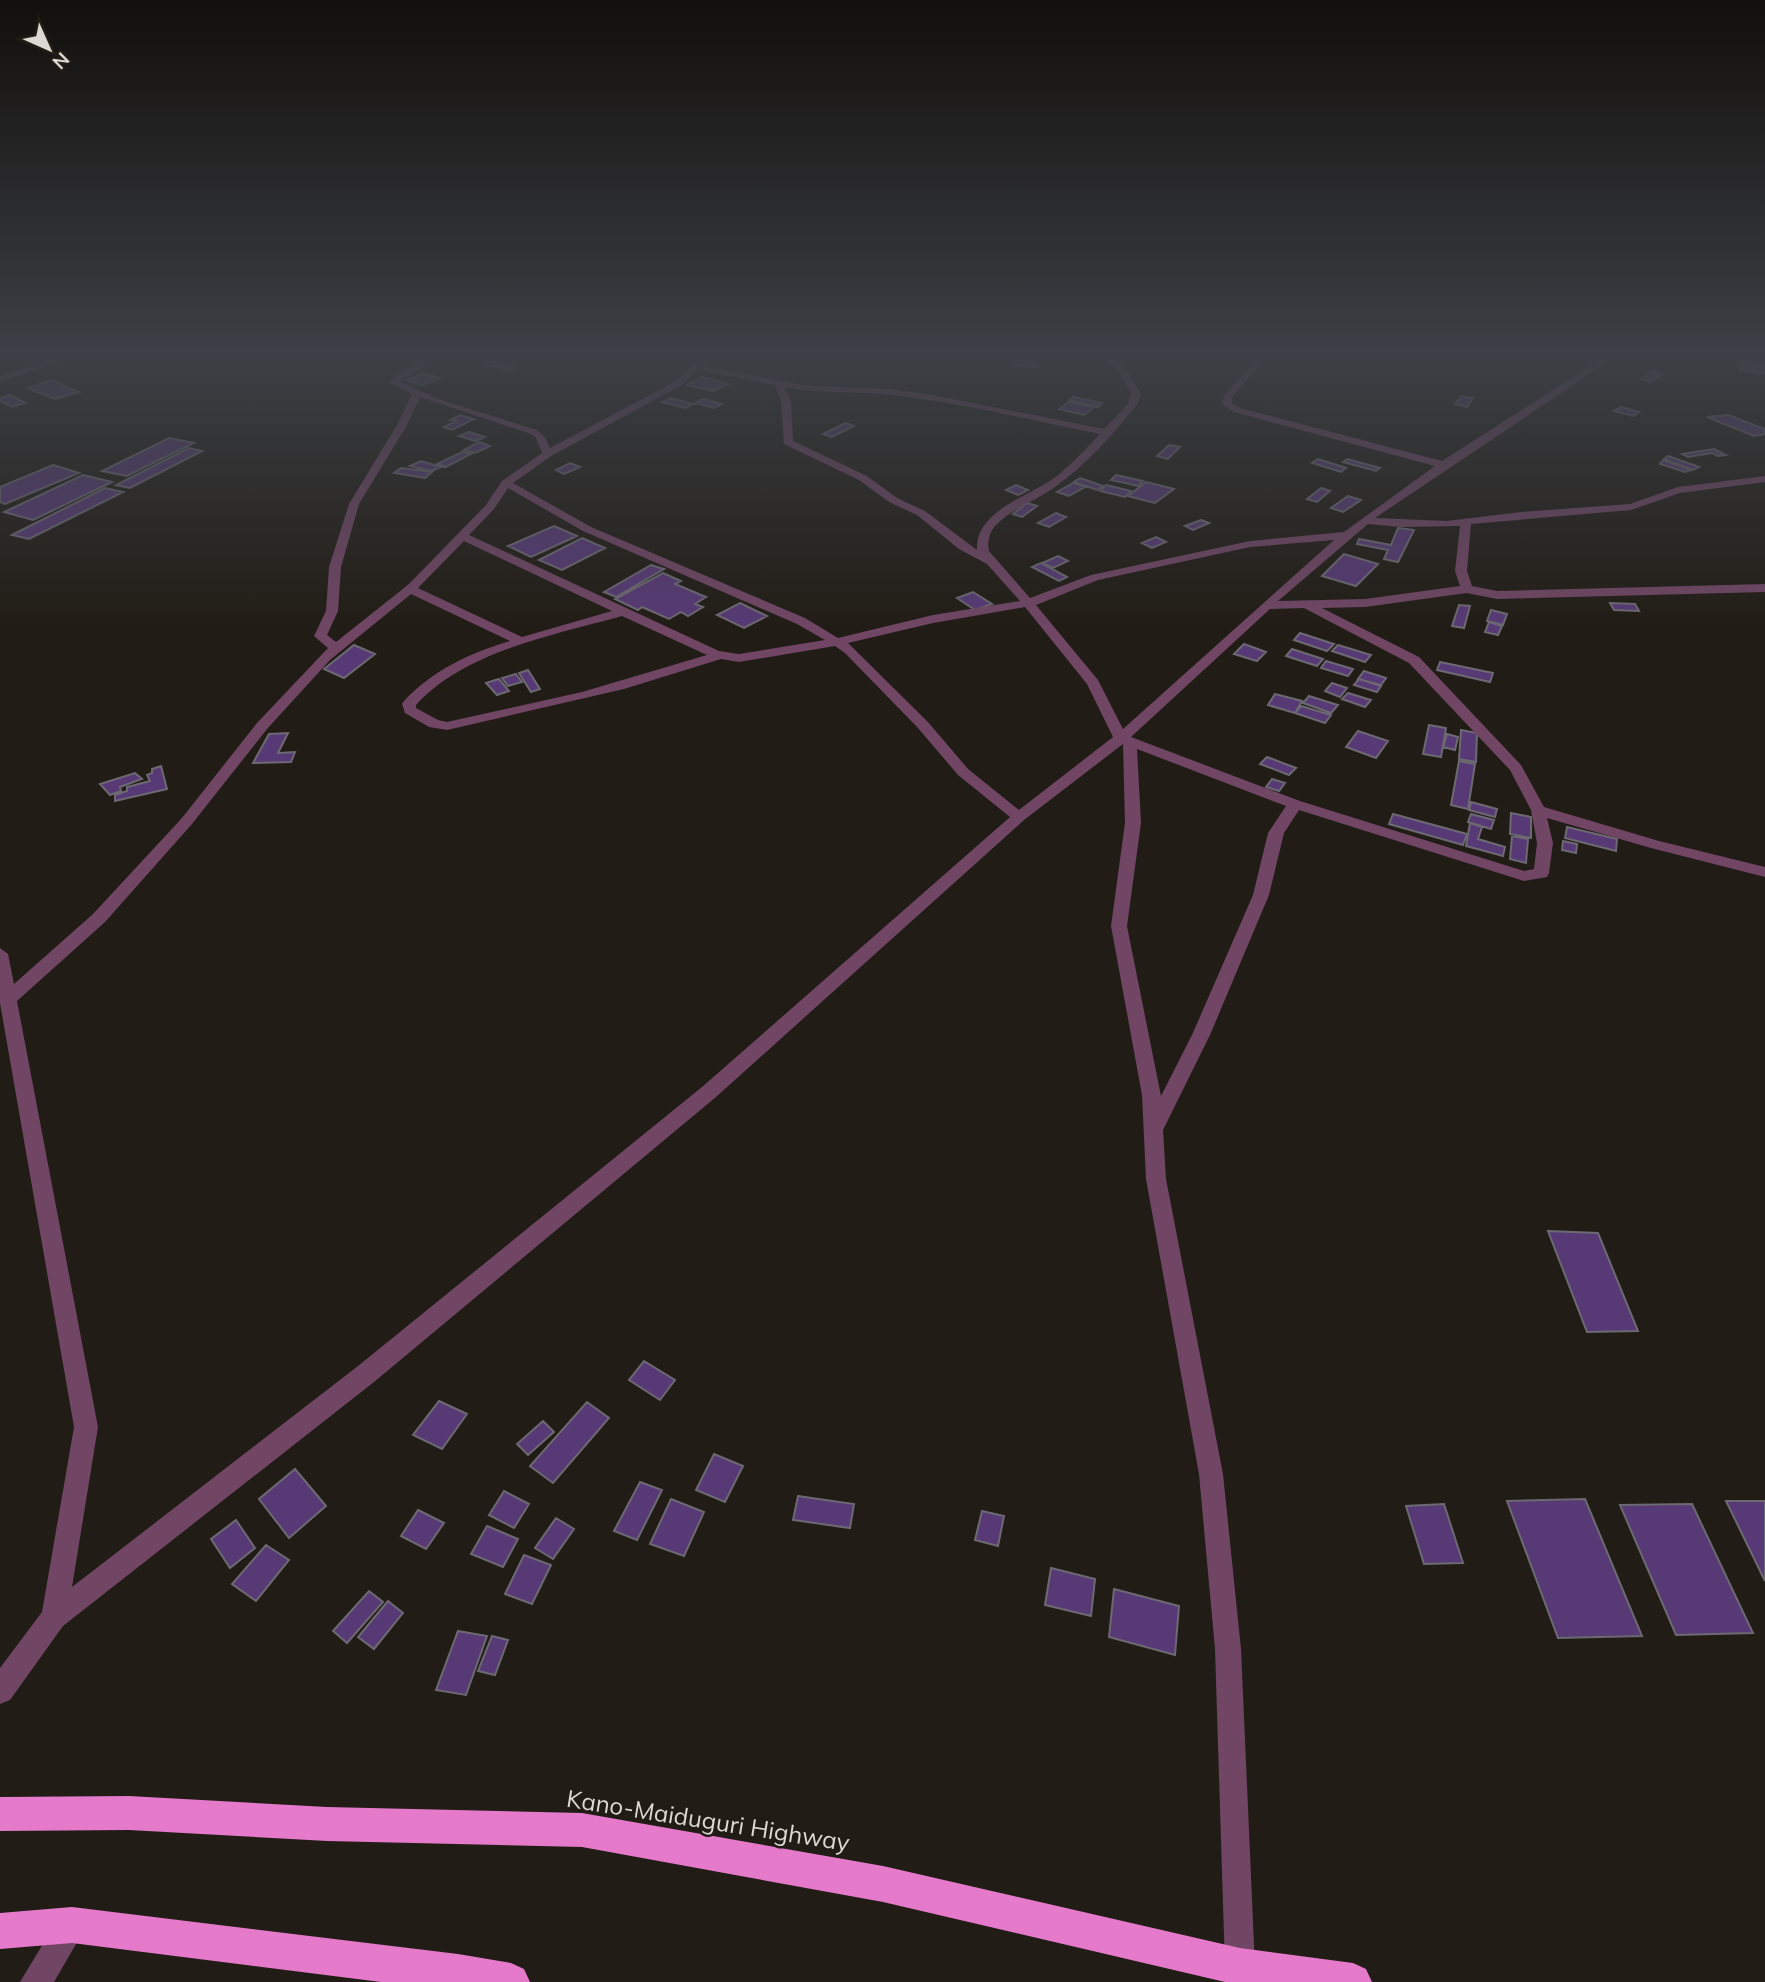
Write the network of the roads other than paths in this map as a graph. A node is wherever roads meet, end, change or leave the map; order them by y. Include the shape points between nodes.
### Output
1 (390, 445) edge
2 (543, 445) edge
3 (563, 445) edge
4 (795, 445) edge
5 (1095, 445) edge
6 (1370, 445) edge
7 (1473, 445) edge
8 (547, 454) junction
9 (1443, 465) junction
10 (1765, 479) edge
11 (506, 484) junction
12 (1365, 520) junction
13 (1466, 521) junction
14 (1347, 535) junction
15 (461, 536) junction
16 (992, 562) junction
17 (1765, 588) edge
18 (410, 589) junction
19 (1467, 590) junction
20 (1029, 603) junction
21 (1306, 604) junction
22 (1267, 605) junction
23 (623, 612) junction
24 (523, 642) junction
25 (837, 642) junction
26 (335, 648) junction
27 (720, 655) junction
28 (1126, 739) junction
29 (1295, 804) junction
30 (1538, 810) junction
31 (1019, 817) junction
32 (1765, 872) edge
33 (0, 954) edge
34 (9, 998) junction
35 (1153, 1131) junction
36 (54, 1617) junction
37 (0, 1690) edge
38 (0, 1814) edge
39 (72, 1926) junction
40 (0, 1931) edge
41 (1240, 1968) junction
42 (460, 1977) edge
43 (36, 1982) edge
44 (511, 1982) edge
45 (1353, 1982) edge

1 - 26 street via 355,505 335,567 332,611 320,636
2 - 8 street
3 - 8 street
4 - 16 street via 863,478 944,529 962,547
5 - 16 street via 1050,486 1019,502 988,527 982,547
6 - 9 street
7 - 9 street
8 - 11 street
9 - 12 street
10 - 13 street via 1678,490 1630,507
11 - 15 street
11 - 25 street via 587,529 801,621
12 - 13 street via 1400,524
12 - 14 street
13 - 19 street via 1461,571
14 - 20 street via 1250,544 1094,577
14 - 22 street
15 - 18 street
15 - 23 street
16 - 20 street
17 - 19 street via 1497,595
18 - 24 street
18 - 26 street
19 - 21 street via 1365,603
20 - 25 street
20 - 28 street via 1093,682
21 - 22 street
21 - 30 street via 1414,660 1516,768
22 - 28 street
23 - 24 street
23 - 27 street
24 - 27 street via 446,673 414,697 410,710 447,726 566,699
25 - 27 street via 739,658
25 - 31 street via 883,683 964,772
26 - 34 street via 261,726 187,821 99,918
28 - 29 street
28 - 31 street
28 - 35 street via 1133,823 1118,926 1151,1095
29 - 30 street via 1524,876 1541,873 1545,844
29 - 35 street via 1276,833 1261,895
30 - 32 street
31 - 36 street via 698,1101 366,1374
33 - 34 street
34 - 36 street via 86,1427
35 - 41 street via 1156,1179 1211,1474 1228,1649
36 - 37 street
38 - 41 highway, Kano-Maiduguri Highway via 130,1813 327,1824 582,1830 883,1884
39 - 40 highway
39 - 42 highway
39 - 43 street
41 - 45 highway, Kano-Maiduguri Highway
42 - 44 highway

